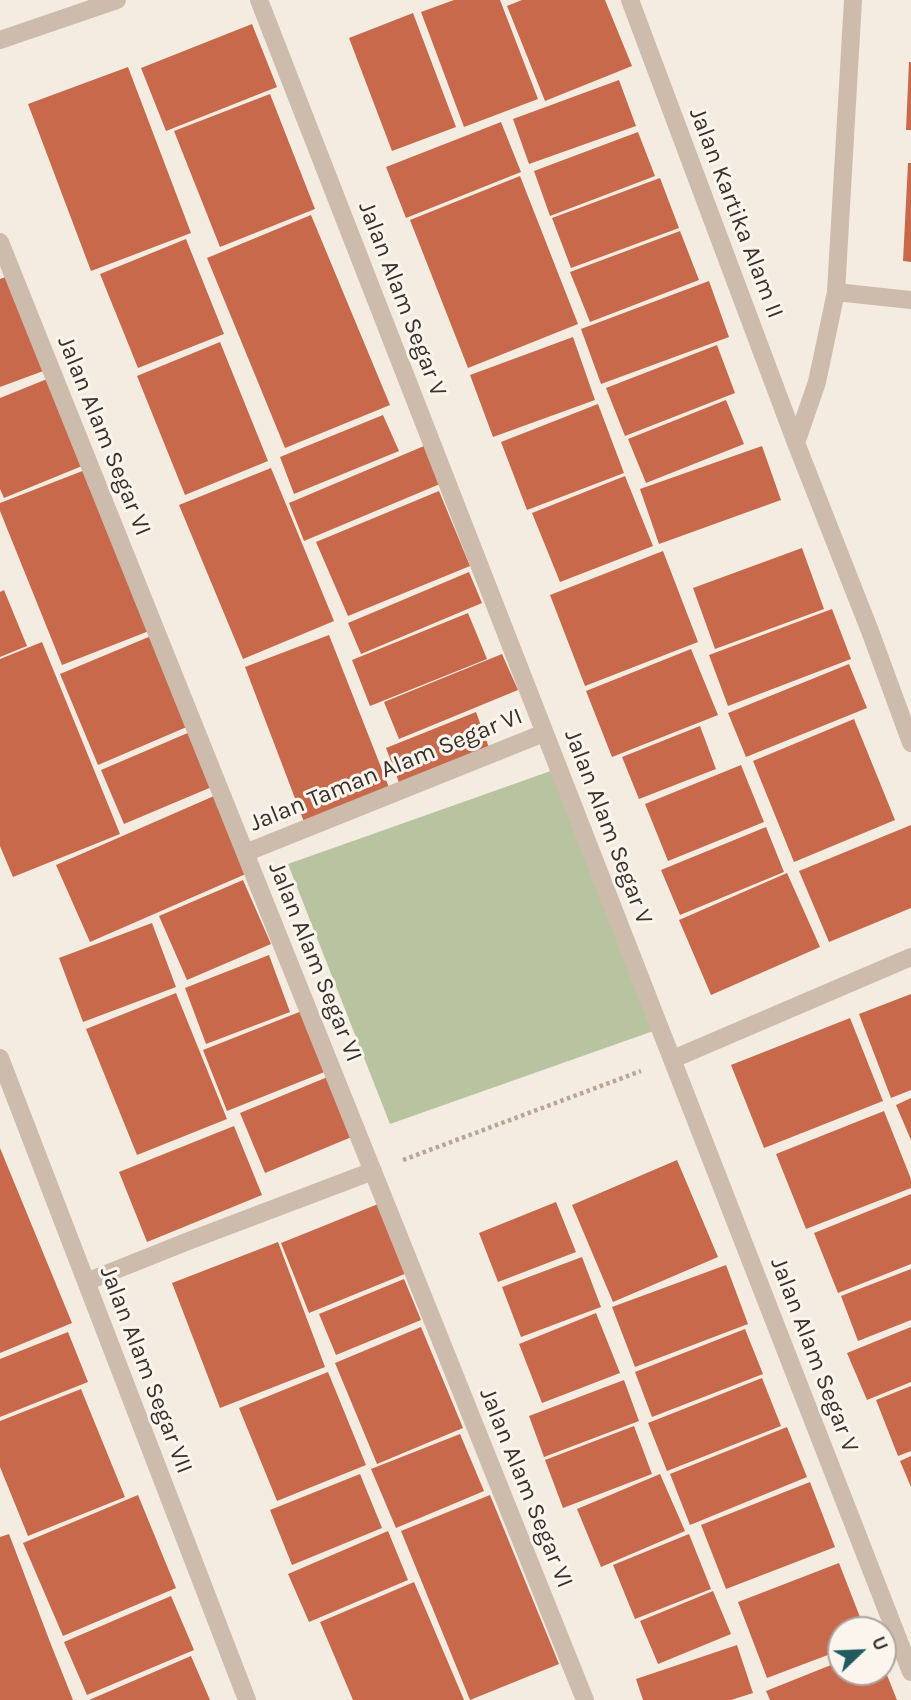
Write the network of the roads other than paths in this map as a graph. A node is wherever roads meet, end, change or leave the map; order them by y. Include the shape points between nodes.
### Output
1 (117, 0) edge
2 (259, 0) edge
3 (630, 0) edge
4 (853, 0) edge
5 (0, 40) edge
6 (0, 242) edge
7 (836, 292) junction
8 (911, 300) edge
9 (796, 443) junction
10 (544, 733) junction
11 (911, 743) edge
12 (245, 852) junction
13 (911, 957) edge
14 (0, 1058) edge
15 (673, 1059) junction
16 (373, 1171) junction
17 (86, 1282) junction
18 (911, 1672) edge
19 (247, 1700) edge
20 (585, 1700) edge

1 - 5 street
2 - 10 street, Jalan Alam Segar V
3 - 9 street, Jalan Kartika Alam II
4 - 7 street
6 - 12 street, Jalan Alam Segar VI
7 - 8 street
7 - 9 street via 817,382
9 - 11 street, Jalan Kartika Alam II
10 - 12 street, Jalan Taman Alam Segar VI
10 - 15 street, Jalan Alam Segar V
12 - 16 street, Jalan Alam Segar VI
13 - 15 street
14 - 17 street, Jalan Alam Segar VII
15 - 18 street, Jalan Alam Segar V
16 - 17 street
16 - 20 street, Jalan Alam Segar VI
17 - 19 street, Jalan Alam Segar VII

